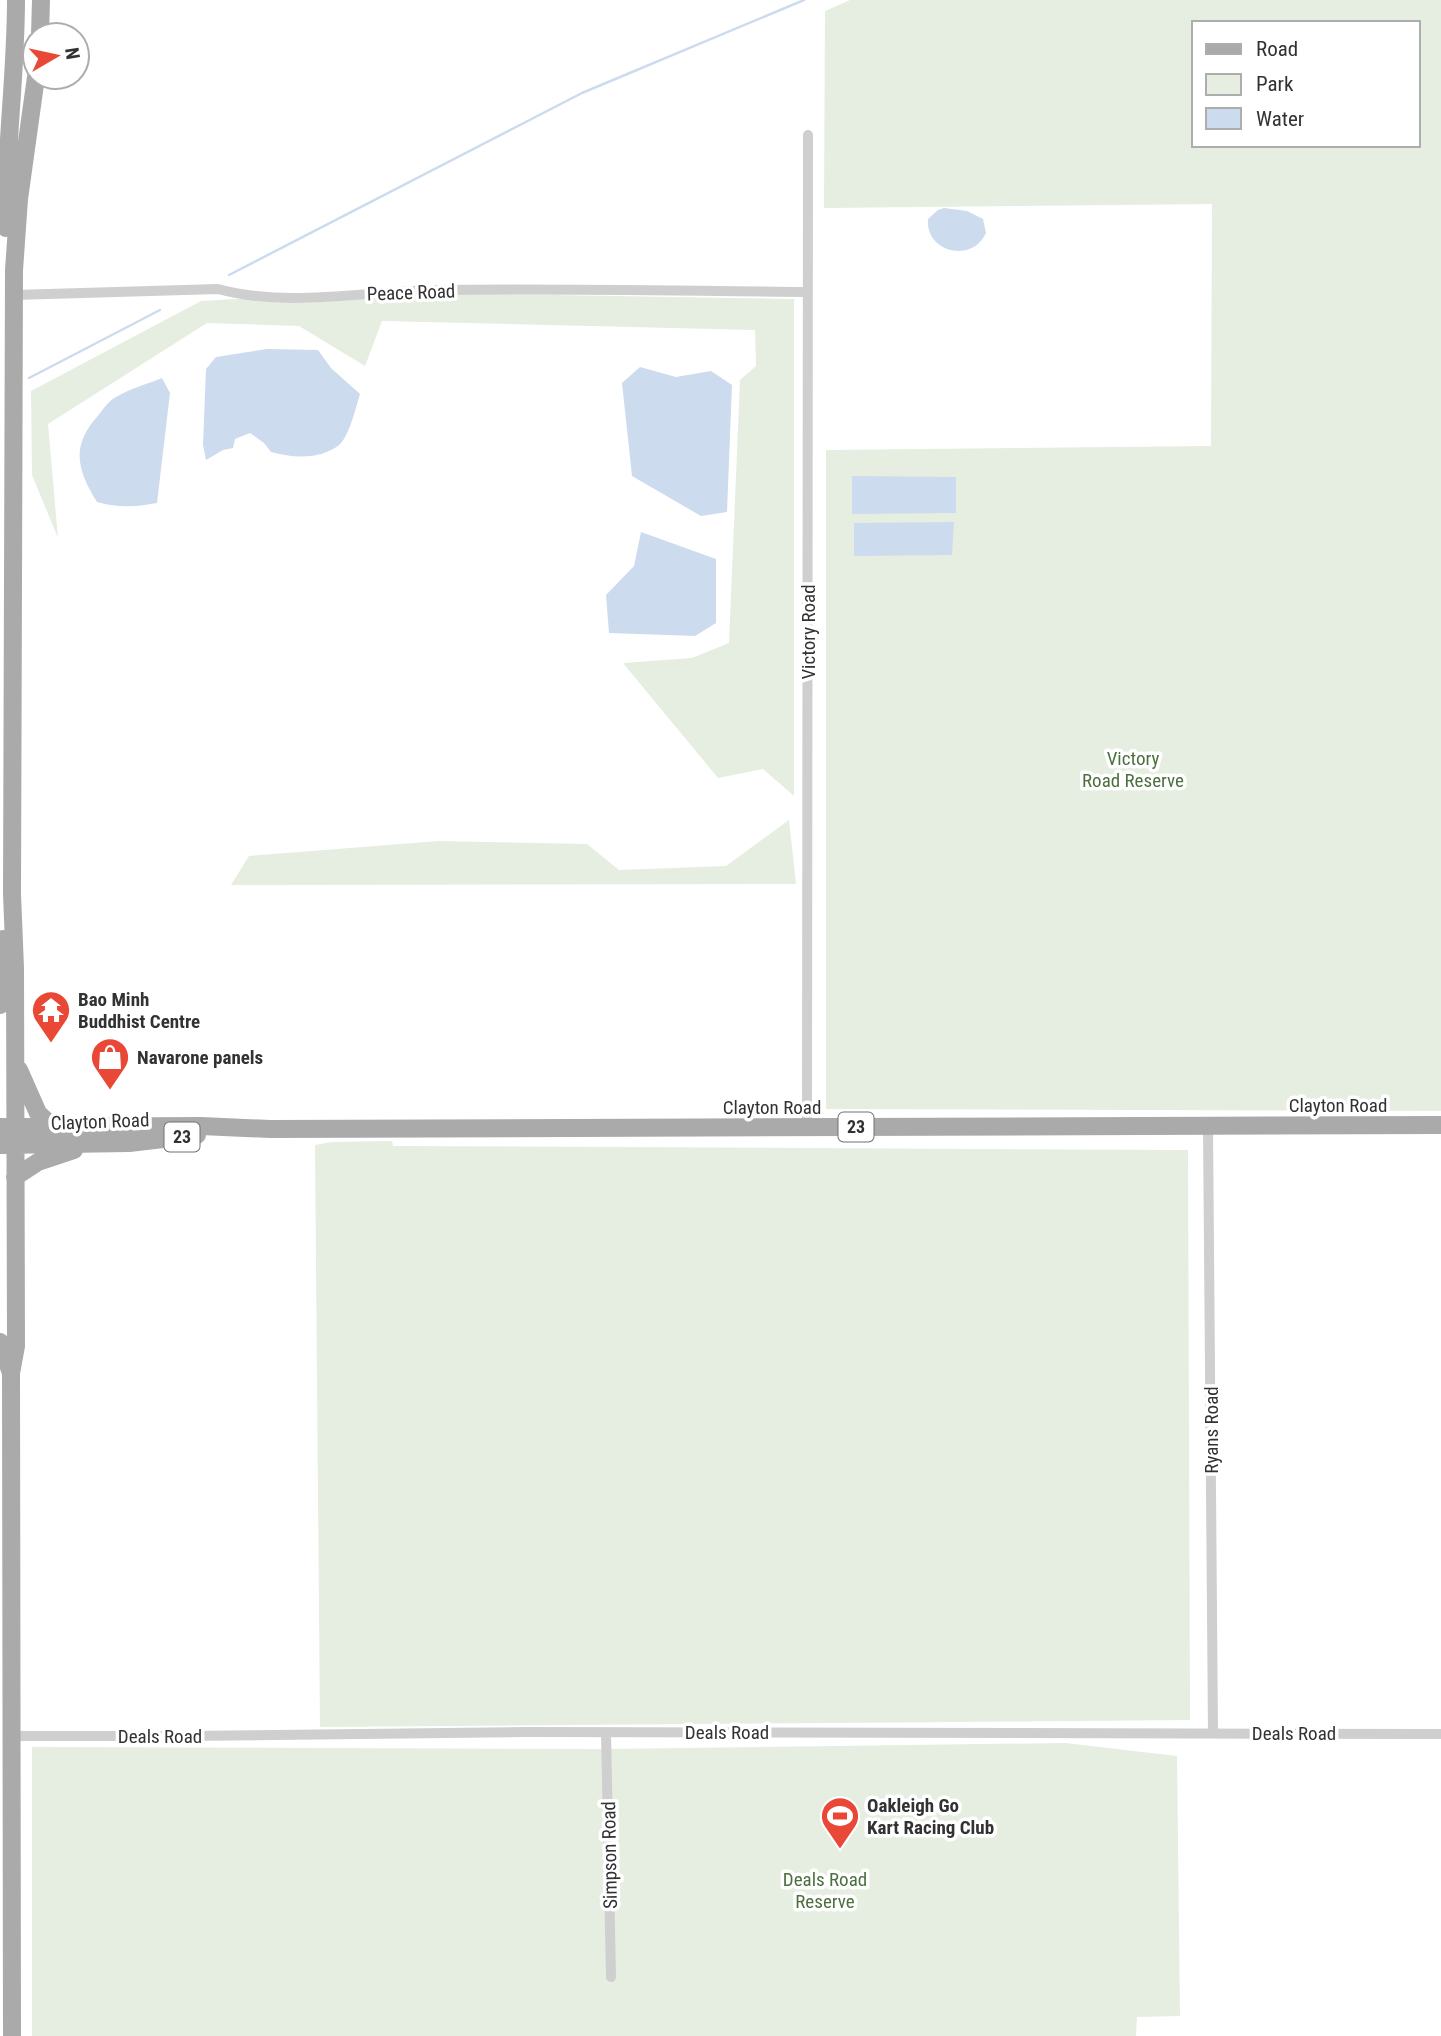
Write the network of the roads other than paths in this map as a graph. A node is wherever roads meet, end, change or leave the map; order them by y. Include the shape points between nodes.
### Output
1 (41, 0) edge
2 (15, 4) edge
3 (40, 21) edge
4 (27, 91) edge
5 (34, 91) edge
6 (808, 135) dead end
7 (6, 175) junction
8 (808, 292) junction
9 (10, 295) junction
10 (1, 972) edge
11 (0, 1005) edge
12 (15, 1053) junction
13 (1441, 1125) edge
14 (52, 1126) junction
15 (7, 1127) edge
16 (1208, 1127) junction
17 (807, 1128) junction
18 (103, 1138) junction
19 (8, 1145) edge
20 (15, 1177) junction
21 (0, 1342) edge
22 (11, 1373) junction
23 (8, 1729) edge
24 (1213, 1733) junction
25 (606, 1734) junction
26 (1441, 1734) edge
27 (611, 1977) dead end
28 (12, 2036) edge

1 - 3 main road
2 - 7 main road
4 - 7 main road via 14,172
5 - 9 main road
6 - 8 street, Victory Road
7 - 9 main road
8 - 9 street, Peace Road via 434,290 306,297 239,295 218,289
8 - 17 street, Victory Road
9 - 10 main road
9 - 12 main road
10 - 11 main road
12 - 14 main road via 35,1107
12 - 15 main road
13 - 16 main road, Clayton Road / 23
14 - 15 main road, Clayton Road / 23
14 - 18 main road, Clayton Road / 23
15 - 19 main road
16 - 17 main road, Clayton Road / 23
16 - 24 street, Ryans Road
17 - 18 main road, Clayton Road / 23 via 270,1129
18 - 19 main road, Clayton Road / 23
18 - 20 main road via 38,1162
19 - 20 main road
20 - 22 main road via 16,1346
21 - 22 main road
22 - 23 main road
23 - 25 street, Deals Road
23 - 28 main road
24 - 25 street, Deals Road
24 - 26 street, Deals Road
25 - 27 street, Simpson Road

